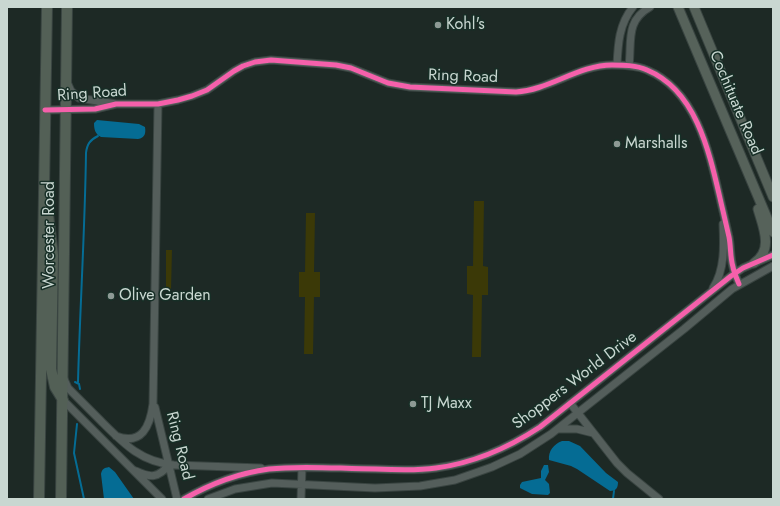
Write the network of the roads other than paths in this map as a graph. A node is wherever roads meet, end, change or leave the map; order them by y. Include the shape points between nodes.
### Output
1 (47, 7) edge
2 (67, 7) edge
3 (633, 7) edge
4 (650, 7) edge
5 (678, 7) edge
6 (694, 7) edge
7 (617, 65) junction
8 (629, 66) junction
9 (66, 77) junction
10 (116, 104) junction
11 (158, 104) junction
12 (45, 110) junction
13 (66, 110) junction
14 (744, 164) junction
15 (44, 188) junction
16 (773, 197) edge
17 (722, 210) junction
18 (773, 232) edge
19 (773, 255) edge
20 (754, 263) junction
21 (773, 266) edge
22 (734, 273) junction
23 (739, 284) junction
24 (710, 293) junction
25 (63, 371) junction
26 (154, 399) junction
27 (63, 400) junction
28 (570, 403) junction
29 (578, 413) junction
30 (558, 429) junction
31 (593, 433) junction
32 (116, 436) junction
33 (169, 465) junction
34 (130, 467) junction
35 (302, 468) junction
36 (282, 469) junction
37 (302, 484) junction
38 (39, 499) edge
39 (61, 499) edge
40 (162, 499) edge
41 (177, 499) edge
42 (184, 499) edge
43 (208, 499) edge
44 (301, 499) edge
45 (659, 499) edge

1 - 12 highway, Worcester Road
2 - 9 highway, Worcester Road
3 - 7 street via 621,28
4 - 8 street via 638,17 632,28
5 - 14 main road, Cochituate Road
6 - 16 main road, Cochituate Road
7 - 8 street, Ring Road
7 - 11 street, Ring Road via 598,66 536,88 516,92 410,88 336,65 267,60 238,68 200,93
8 - 17 street, Ring Road via 647,70 662,78 687,104 709,155
9 - 10 street via 71,91 79,98
9 - 13 highway, Worcester Road
10 - 11 street, Ring Road
10 - 13 street, Ring Road via 103,108
11 - 26 street, Ring Road
12 - 13 street, Ring Road
12 - 15 highway, Worcester Road
13 - 25 highway, Worcester Road
14 - 18 main road, Cochituate Road
14 - 20 main road via 766,238 764,252
15 - 27 highway via 53,255 51,369 55,387
15 - 38 highway, Worcester Road
17 - 22 street, Ring Road via 730,239
17 - 24 street, Ring Road via 722,264
19 - 20 street, Shoppers World Drive
20 - 22 street, Shoppers World Drive
21 - 23 street, Shoppers World Drive
22 - 23 street, Ring Road
22 - 24 street, Shoppers World Drive
23 - 29 street, Shoppers World Drive
24 - 28 street, Shoppers World Drive
25 - 27 highway, Worcester Road
25 - 32 street, Shoppers World Drive via 68,388
26 - 32 street, Ring Road via 147,427 142,434 129,439
26 - 33 street, Ring Road
27 - 34 street
27 - 39 highway, Worcester Road
28 - 29 street
28 - 35 street, Shoppers World Drive via 514,443 486,456 456,465 408,470
29 - 30 street, Shoppers World Drive
29 - 31 street
30 - 31 street via 577,429
30 - 37 street, Shoppers World Drive via 502,463 438,483 389,488
31 - 45 street via 624,470
32 - 33 street, Shoppers World Drive via 141,456
33 - 34 street via 159,474 151,476
33 - 36 street, Shoppers World Drive
33 - 41 street, Ring Road
34 - 40 street
35 - 36 street, Shoppers World Drive
35 - 37 street
36 - 42 street, Shoppers World Drive via 262,470 229,479
37 - 43 street, Shoppers World Drive via 272,483 249,486
37 - 44 street

